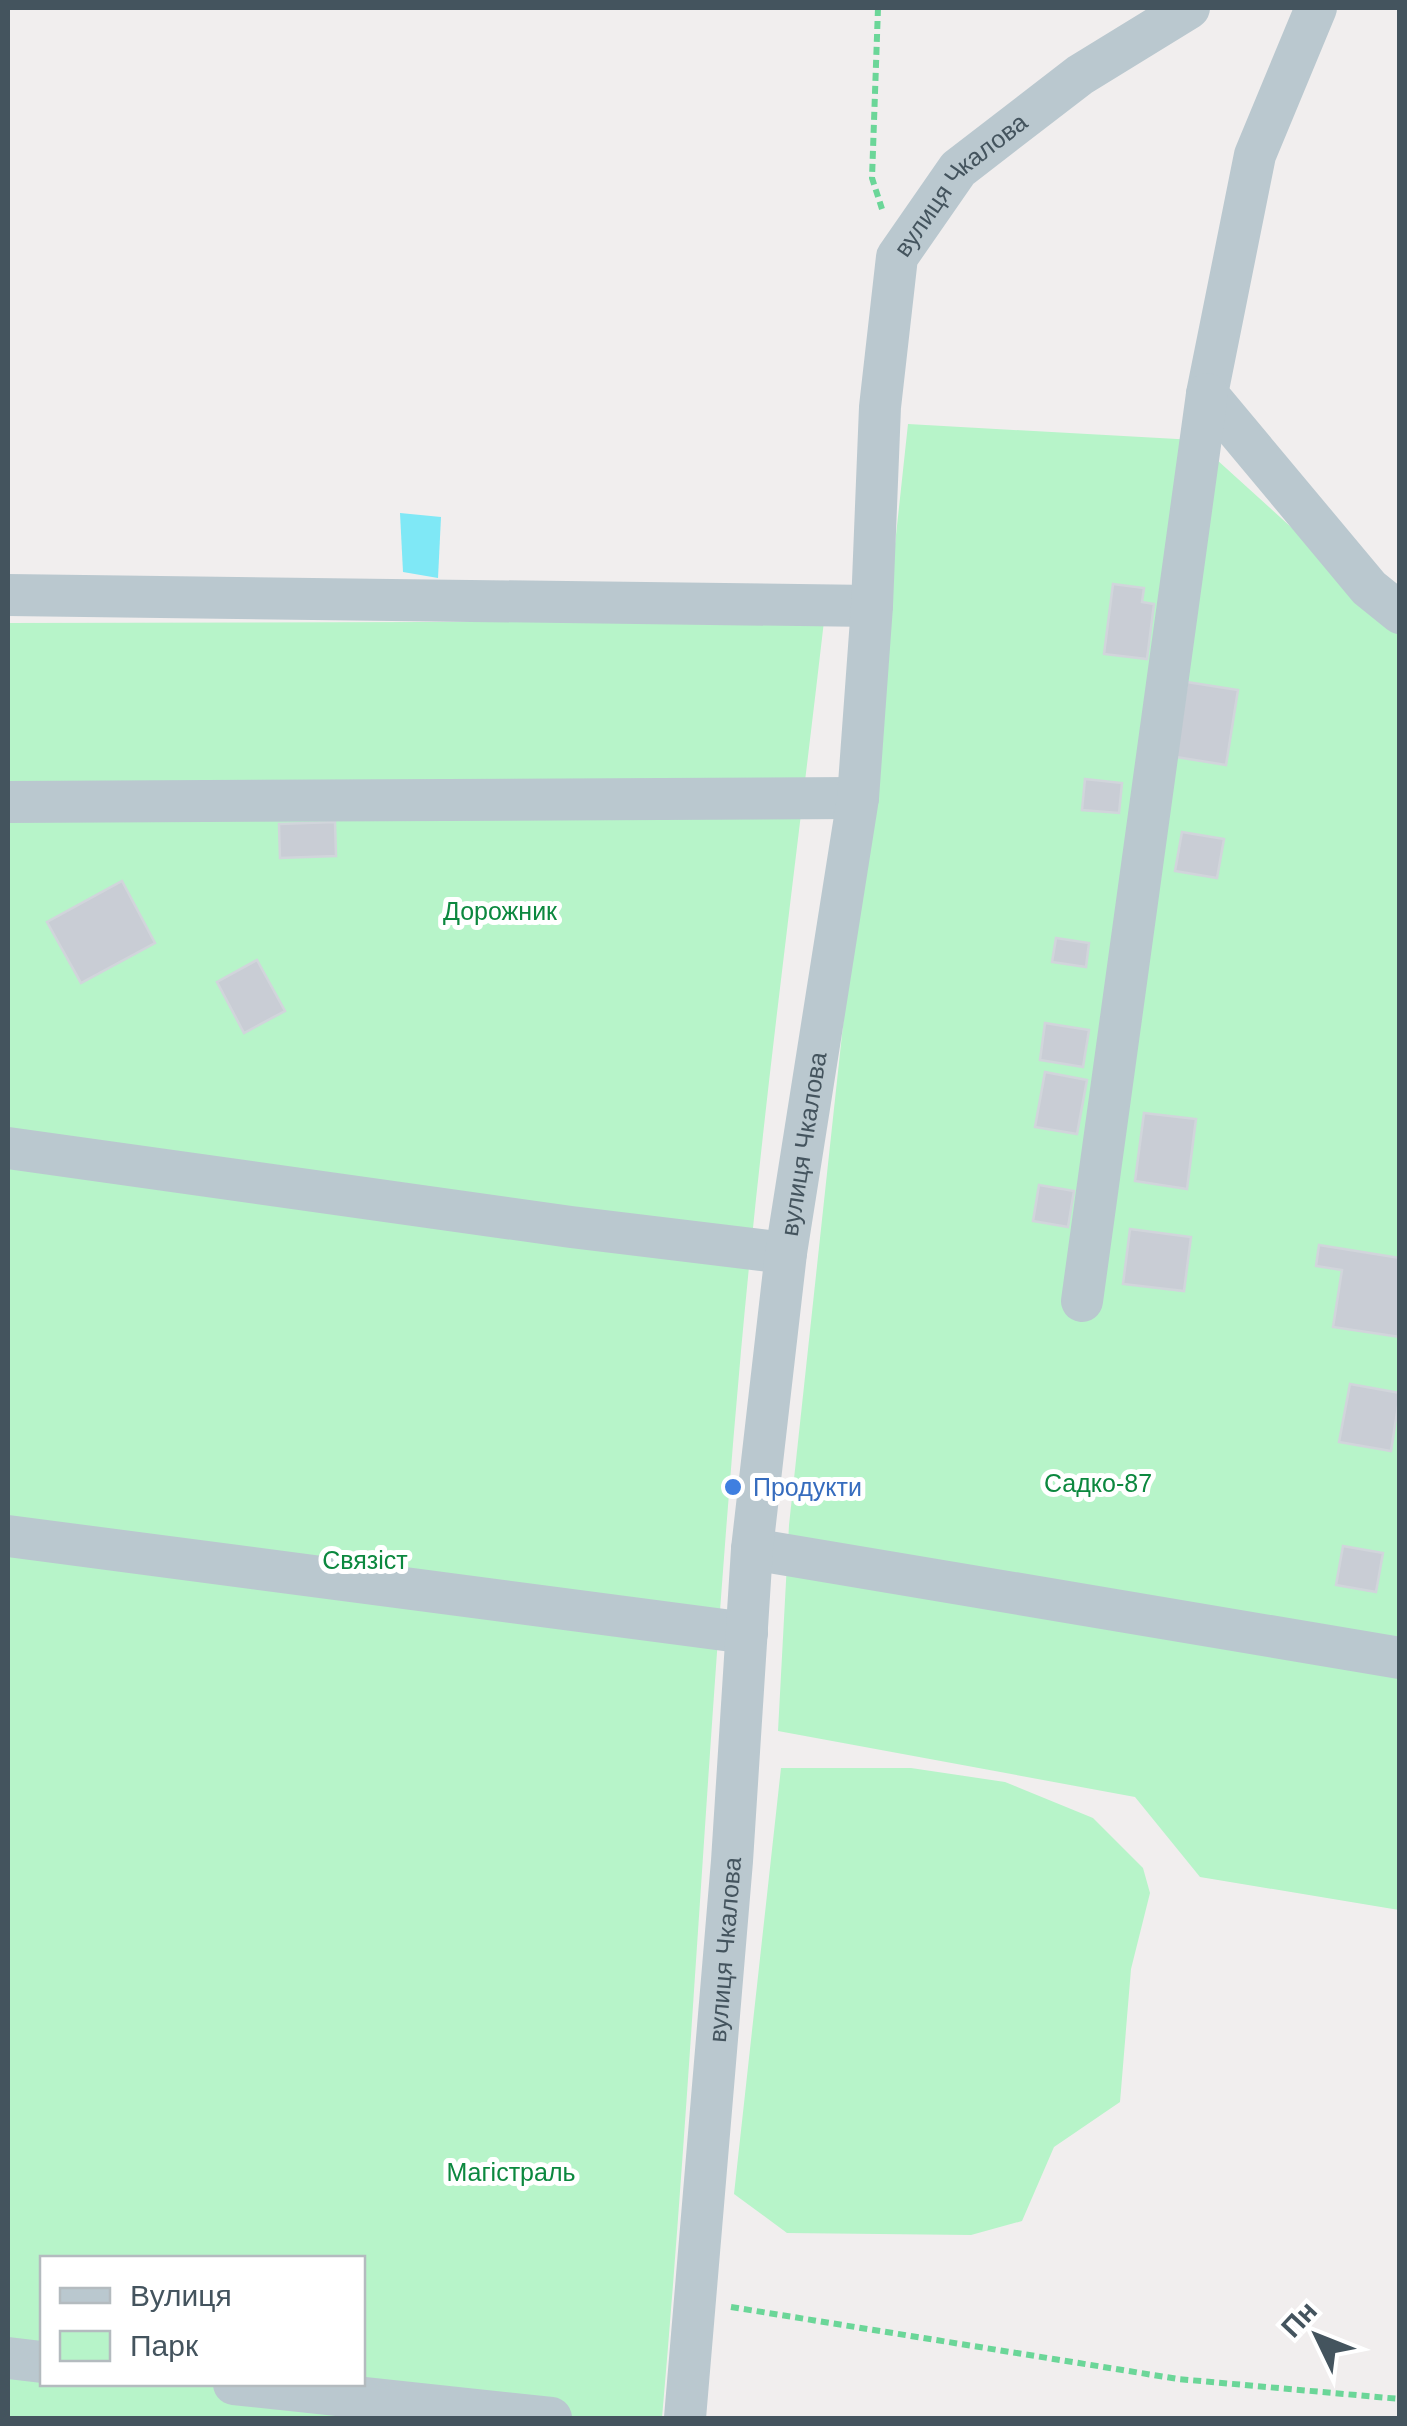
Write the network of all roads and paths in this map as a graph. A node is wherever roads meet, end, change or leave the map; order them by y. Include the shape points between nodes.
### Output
1 (878, 8) edge
2 (1188, 8) edge
3 (1316, 8) edge
4 (898, 258) junction
5 (1207, 394) junction
6 (8, 595) edge
7 (872, 606) junction
8 (1400, 613) edge
9 (858, 798) junction
10 (8, 802) edge
11 (8, 1148) edge
12 (786, 1253) junction
13 (1082, 1300) dead end
14 (8, 1536) edge
15 (752, 1549) junction
16 (747, 1633) junction
17 (1399, 1652) edge
18 (695, 2301) junction
19 (8, 2358) edge
20 (40, 2362) edge
21 (253, 2386) edge
22 (1400, 2399) edge
23 (551, 2418) edge
24 (685, 2418) edge

1 - 4 path via 872,178
2 - 4 street, вулиця Чкалова via 1080,75 958,169
3 - 5 street via 1255,156
4 - 7 street, вулиця Чкалова via 880,406
5 - 8 street via 1369,588
5 - 13 street
6 - 7 street
7 - 9 street, вулиця Чкалова
9 - 10 street
9 - 12 street, вулиця Чкалова
11 - 12 street
12 - 15 street, вулиця Чкалова
14 - 16 street
15 - 16 street, вулиця Чкалова
15 - 17 street
16 - 18 street, вулиця Чкалова
18 - 22 path via 1178,2379
18 - 24 street, вулиця Чкалова
19 - 20 street
21 - 23 street

